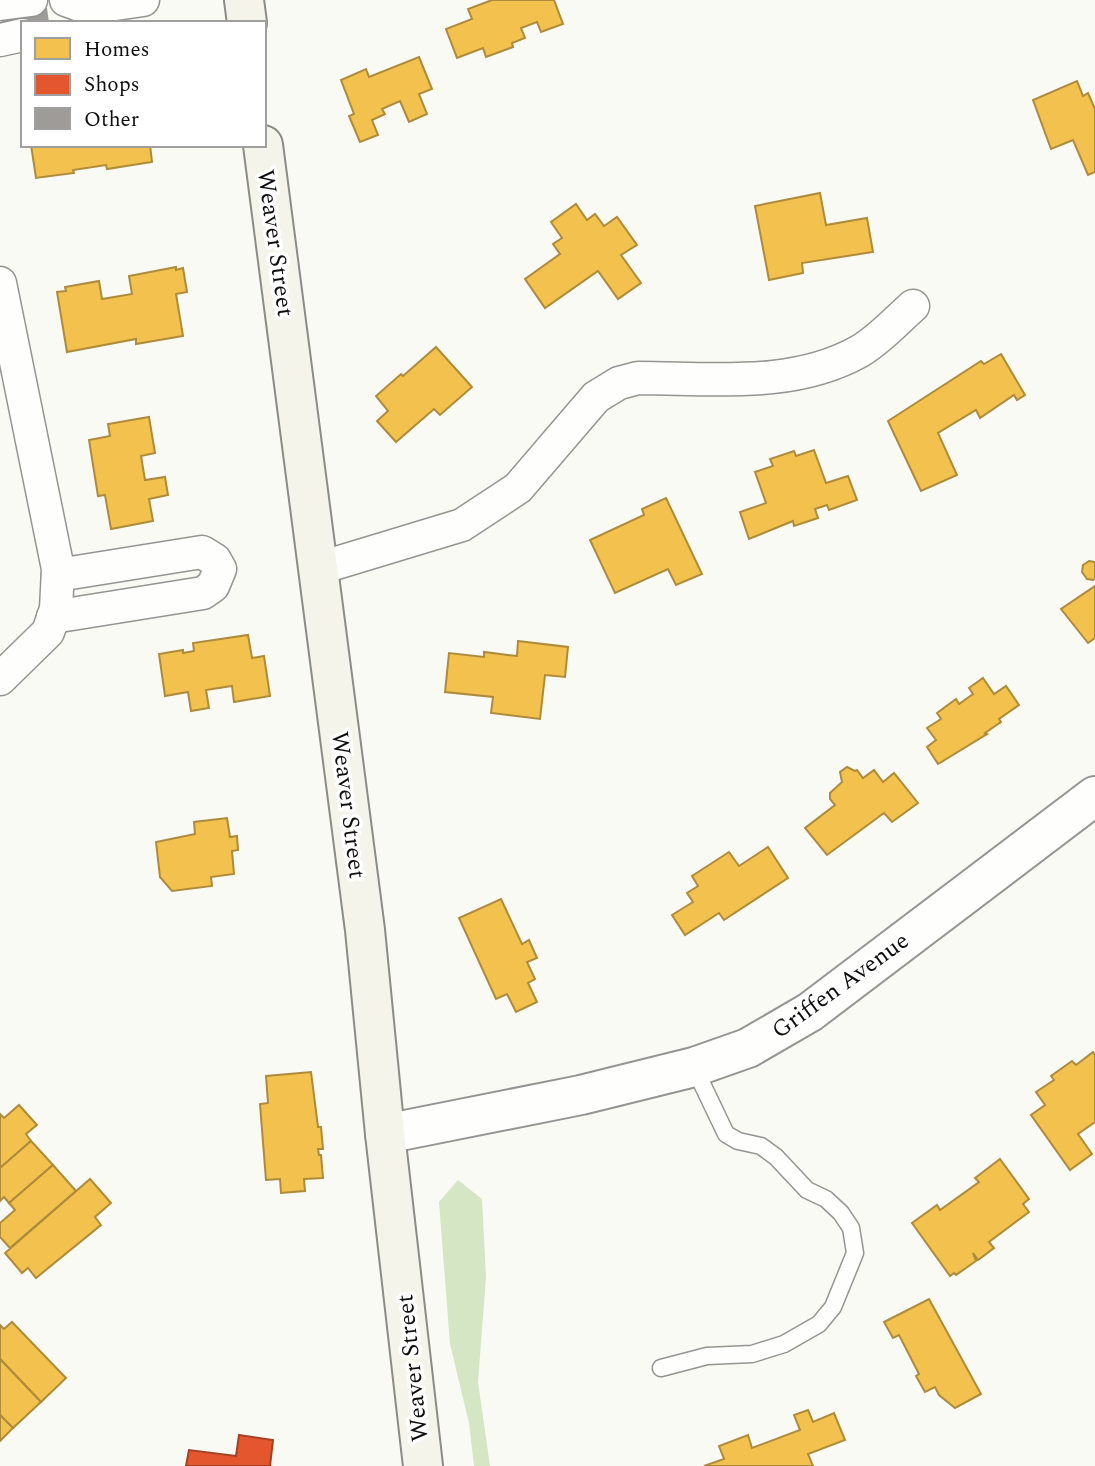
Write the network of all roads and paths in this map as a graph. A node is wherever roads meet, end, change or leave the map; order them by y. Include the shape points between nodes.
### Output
1 (31, 0) edge
2 (143, 0) edge
3 (244, 0) edge
4 (0, 4) edge
5 (77, 10) edge
6 (247, 21) edge
7 (21, 36) edge
8 (0, 40) edge
9 (263, 147) edge
10 (2, 299) edge
11 (913, 306) dead end
12 (320, 568) junction
13 (58, 575) junction
14 (53, 617) junction
15 (0, 679) edge
16 (1095, 796) edge
17 (694, 1067) junction
18 (384, 1134) junction
19 (661, 1368) dead end
20 (423, 1466) edge

1 - 4 street
2 - 5 street
3 - 6 main road
7 - 8 street
9 - 12 main road, Weaver Street
10 - 13 street
11 - 12 street via 860,351 809,372 770,379 619,383 596,397 518,488 461,525
12 - 18 main road, Weaver Street via 365,930
13 - 14 street
13 - 14 street via 202,552 215,560 219,569 213,586 203,593
14 - 15 street via 48,632
16 - 17 street, Griffen Avenue via 810,1012 748,1048
17 - 18 street, Griffen Avenue via 580,1096
17 - 19 lane via 726,1134 761,1146 807,1190 826,1199 851,1228 855,1253 832,1307 819,1324 784,1344 752,1353 707,1356
18 - 20 main road, Weaver Street

